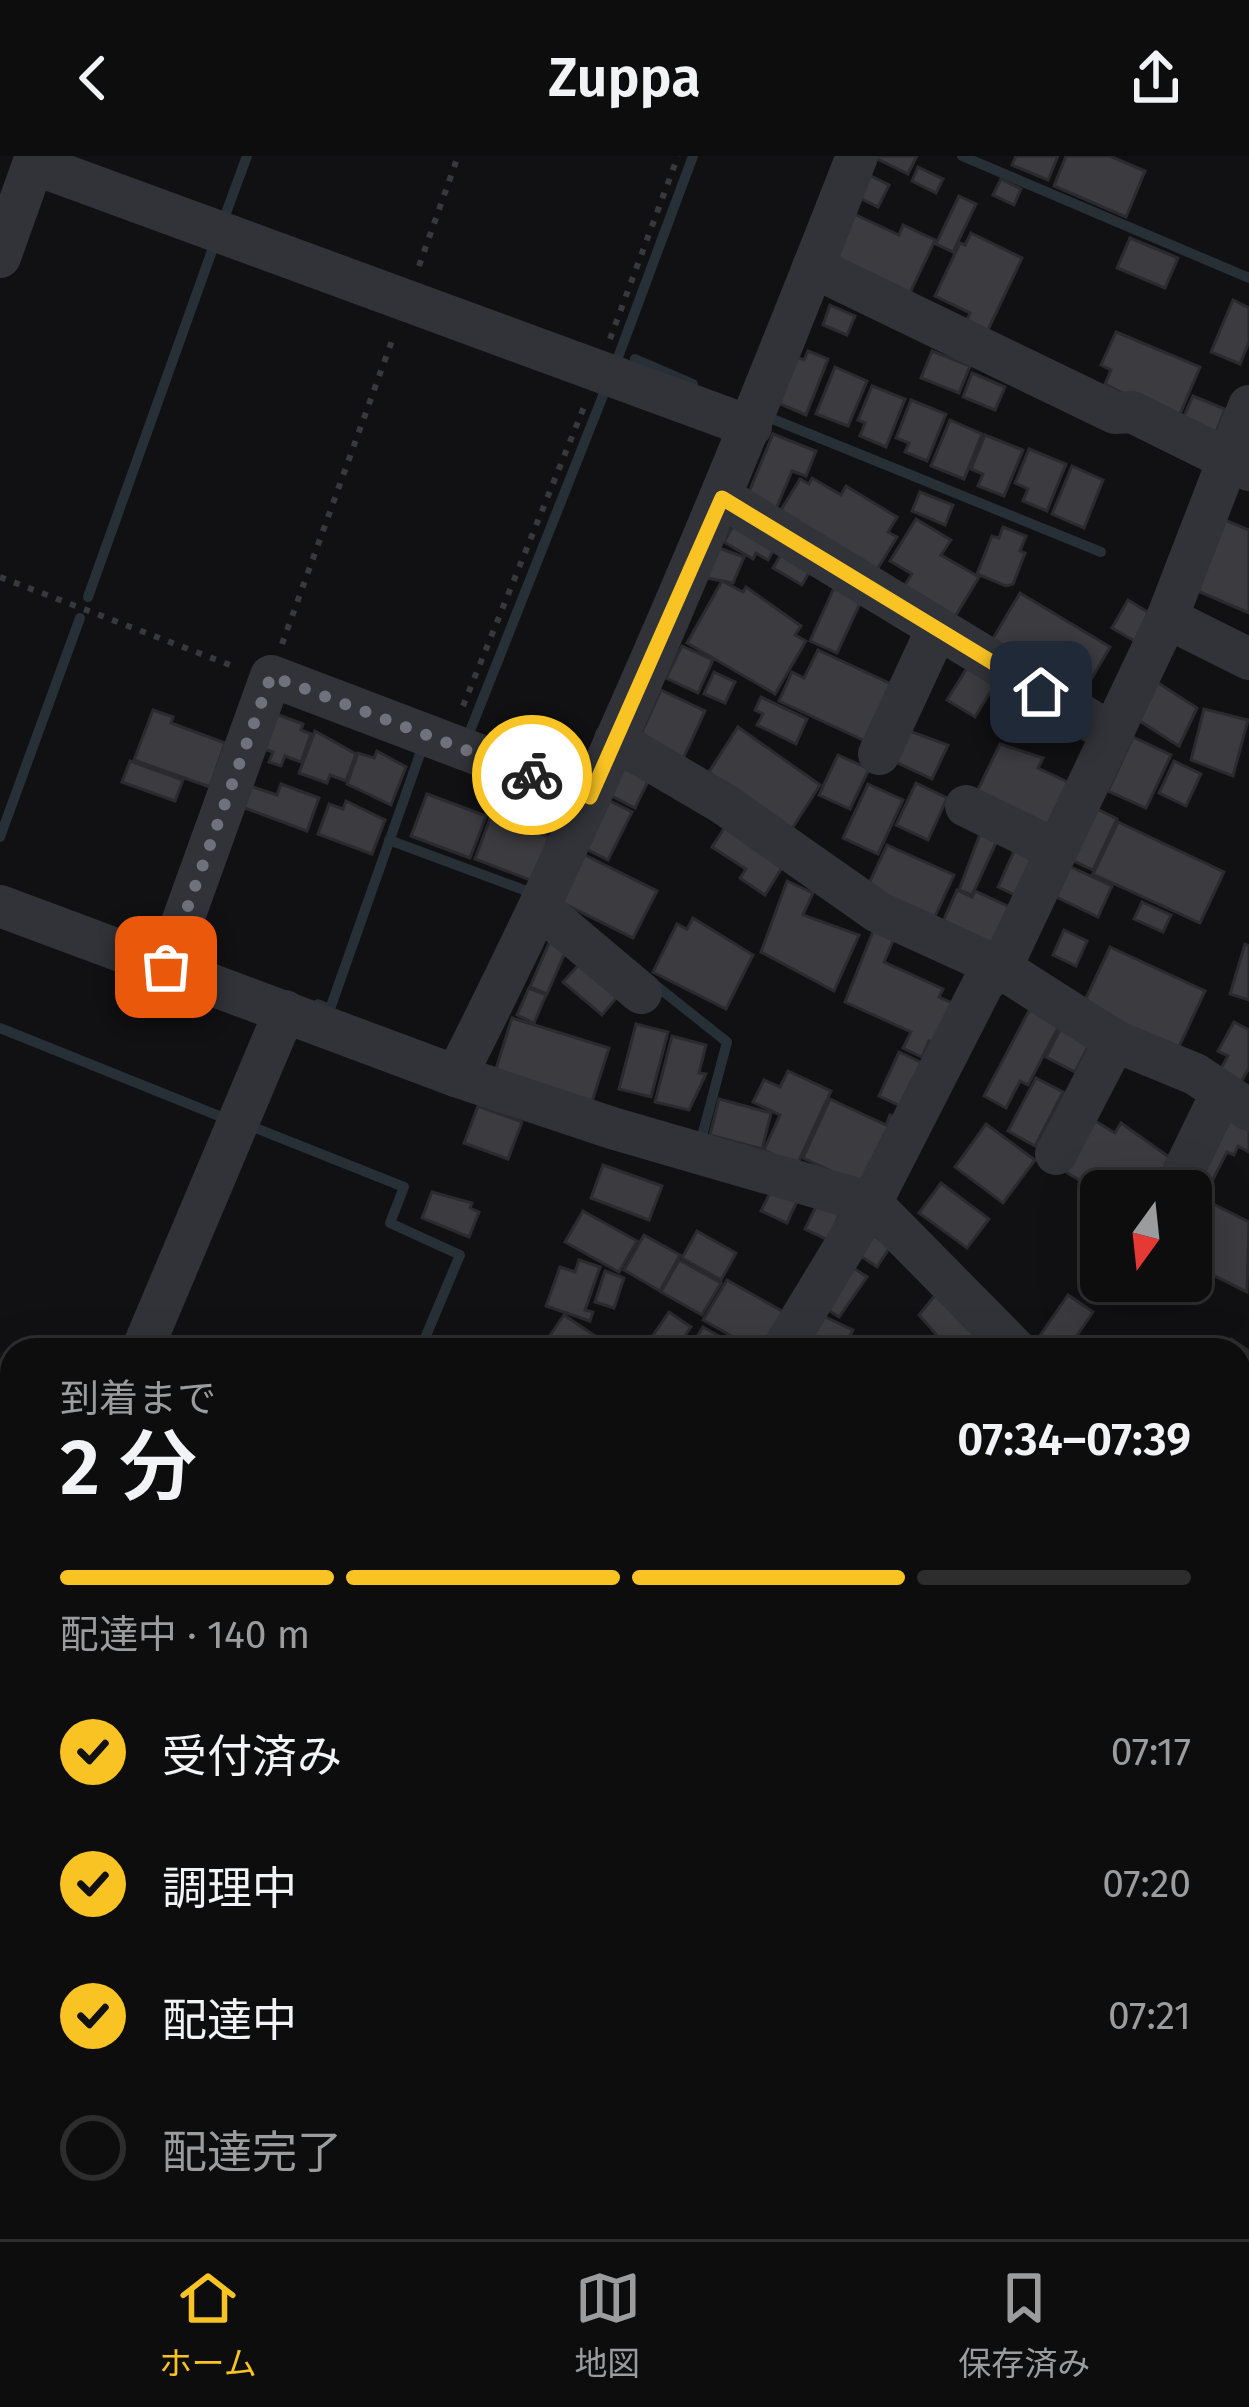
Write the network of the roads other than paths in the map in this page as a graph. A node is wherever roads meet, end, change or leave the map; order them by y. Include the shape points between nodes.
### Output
1 (857, 156) edge
2 (35, 160) edge
3 (0, 257) edge
4 (813, 268) junction
5 (1249, 406) edge
6 (751, 427) junction
7 (1239, 465) edge
8 (722, 498) junction
9 (1168, 618) junction
10 (937, 628) junction
11 (1249, 659) edge
12 (1111, 733) junction
13 (615, 740) junction
14 (879, 754) dead end
15 (590, 797) junction
16 (966, 806) dead end
17 (1056, 850) junction
18 (0, 906) edge
19 (541, 909) junction
20 (166, 967) junction
21 (1001, 968) junction
22 (640, 994) dead end
23 (284, 1011) junction
24 (1115, 1041) junction
25 (456, 1076) junction
26 (1236, 1101) edge
27 (1055, 1154) dead end
28 (1188, 1170) edge
29 (871, 1203) junction
30 (147, 1338) edge
31 (789, 1338) edge
32 (999, 1338) edge

1 - 4 street
2 - 3 street
2 - 6 street
4 - 6 street
4 - 7 street
5 - 7 street
6 - 8 street
7 - 9 street
8 - 10 street
8 - 13 street
9 - 11 street
9 - 12 street
10 - 12 street
10 - 14 street
12 - 17 street
13 - 15 street
13 - 21 street via 724,804 878,912
15 - 19 street
15 - 20 street via 270,678
16 - 17 street
17 - 21 street
18 - 20 street
19 - 22 street
19 - 25 street
20 - 23 street
21 - 24 street
21 - 29 street via 984,982
23 - 25 street
23 - 30 street
24 - 26 street
24 - 27 street
25 - 29 street
26 - 28 street
29 - 31 street
29 - 32 street

